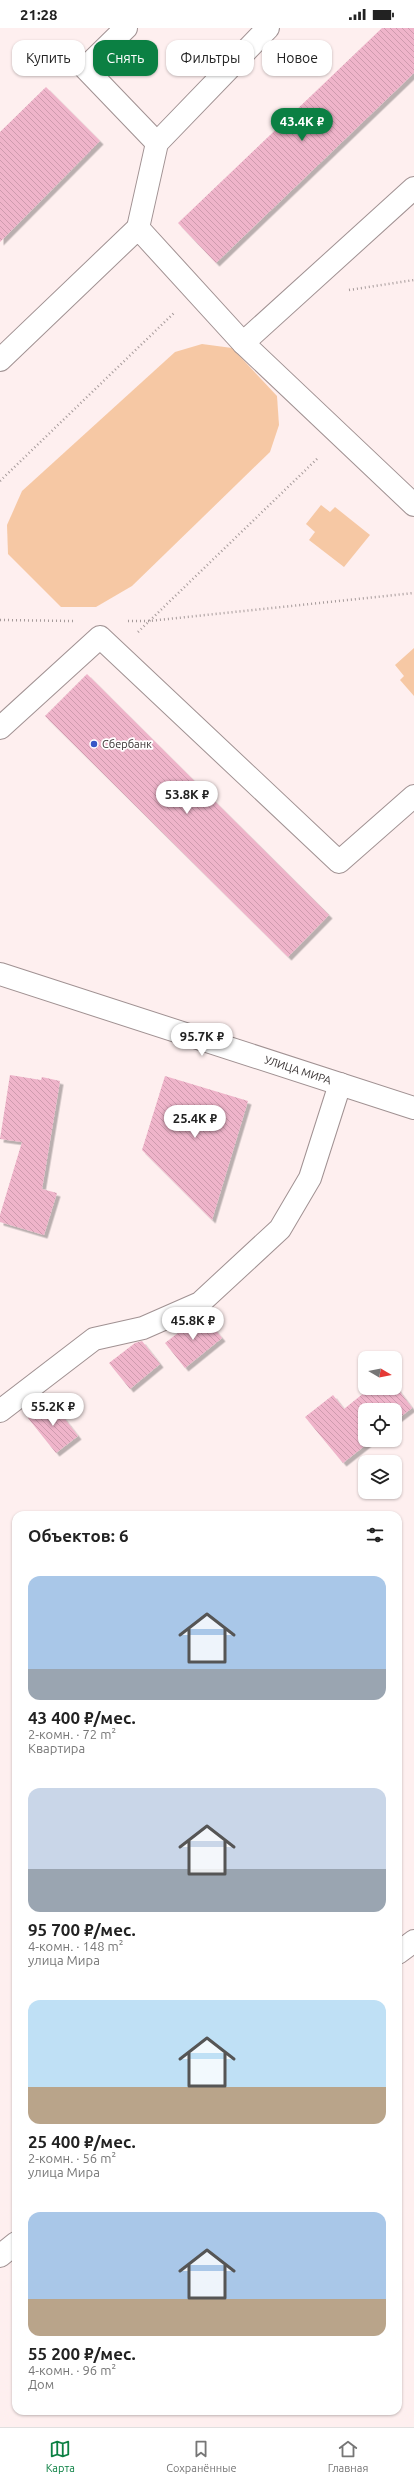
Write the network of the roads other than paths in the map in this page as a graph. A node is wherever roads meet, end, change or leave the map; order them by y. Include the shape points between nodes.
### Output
1 (126, 28) edge
2 (268, 28) edge
3 (157, 143) junction
4 (414, 188) edge
5 (138, 228) junction
6 (243, 343) junction
7 (0, 360) edge
8 (414, 505) edge
9 (0, 728) edge
10 (414, 796) edge
11 (0, 974) edge
12 (340, 1084) junction
13 (414, 1108) edge
14 (0, 1412) edge
15 (414, 1941) edge
16 (402, 1950) edge

1 - 3 street via 85,68
2 - 3 street
3 - 5 street
4 - 6 street
5 - 6 street
5 - 7 street
6 - 8 street
9 - 10 street via 100,637 339,862
11 - 12 street, УЛИЦА МИРА
12 - 13 street, УЛИЦА МИРА
12 - 14 street via 310,1178 280,1229 200,1303 143,1328 94,1339
15 - 16 street

